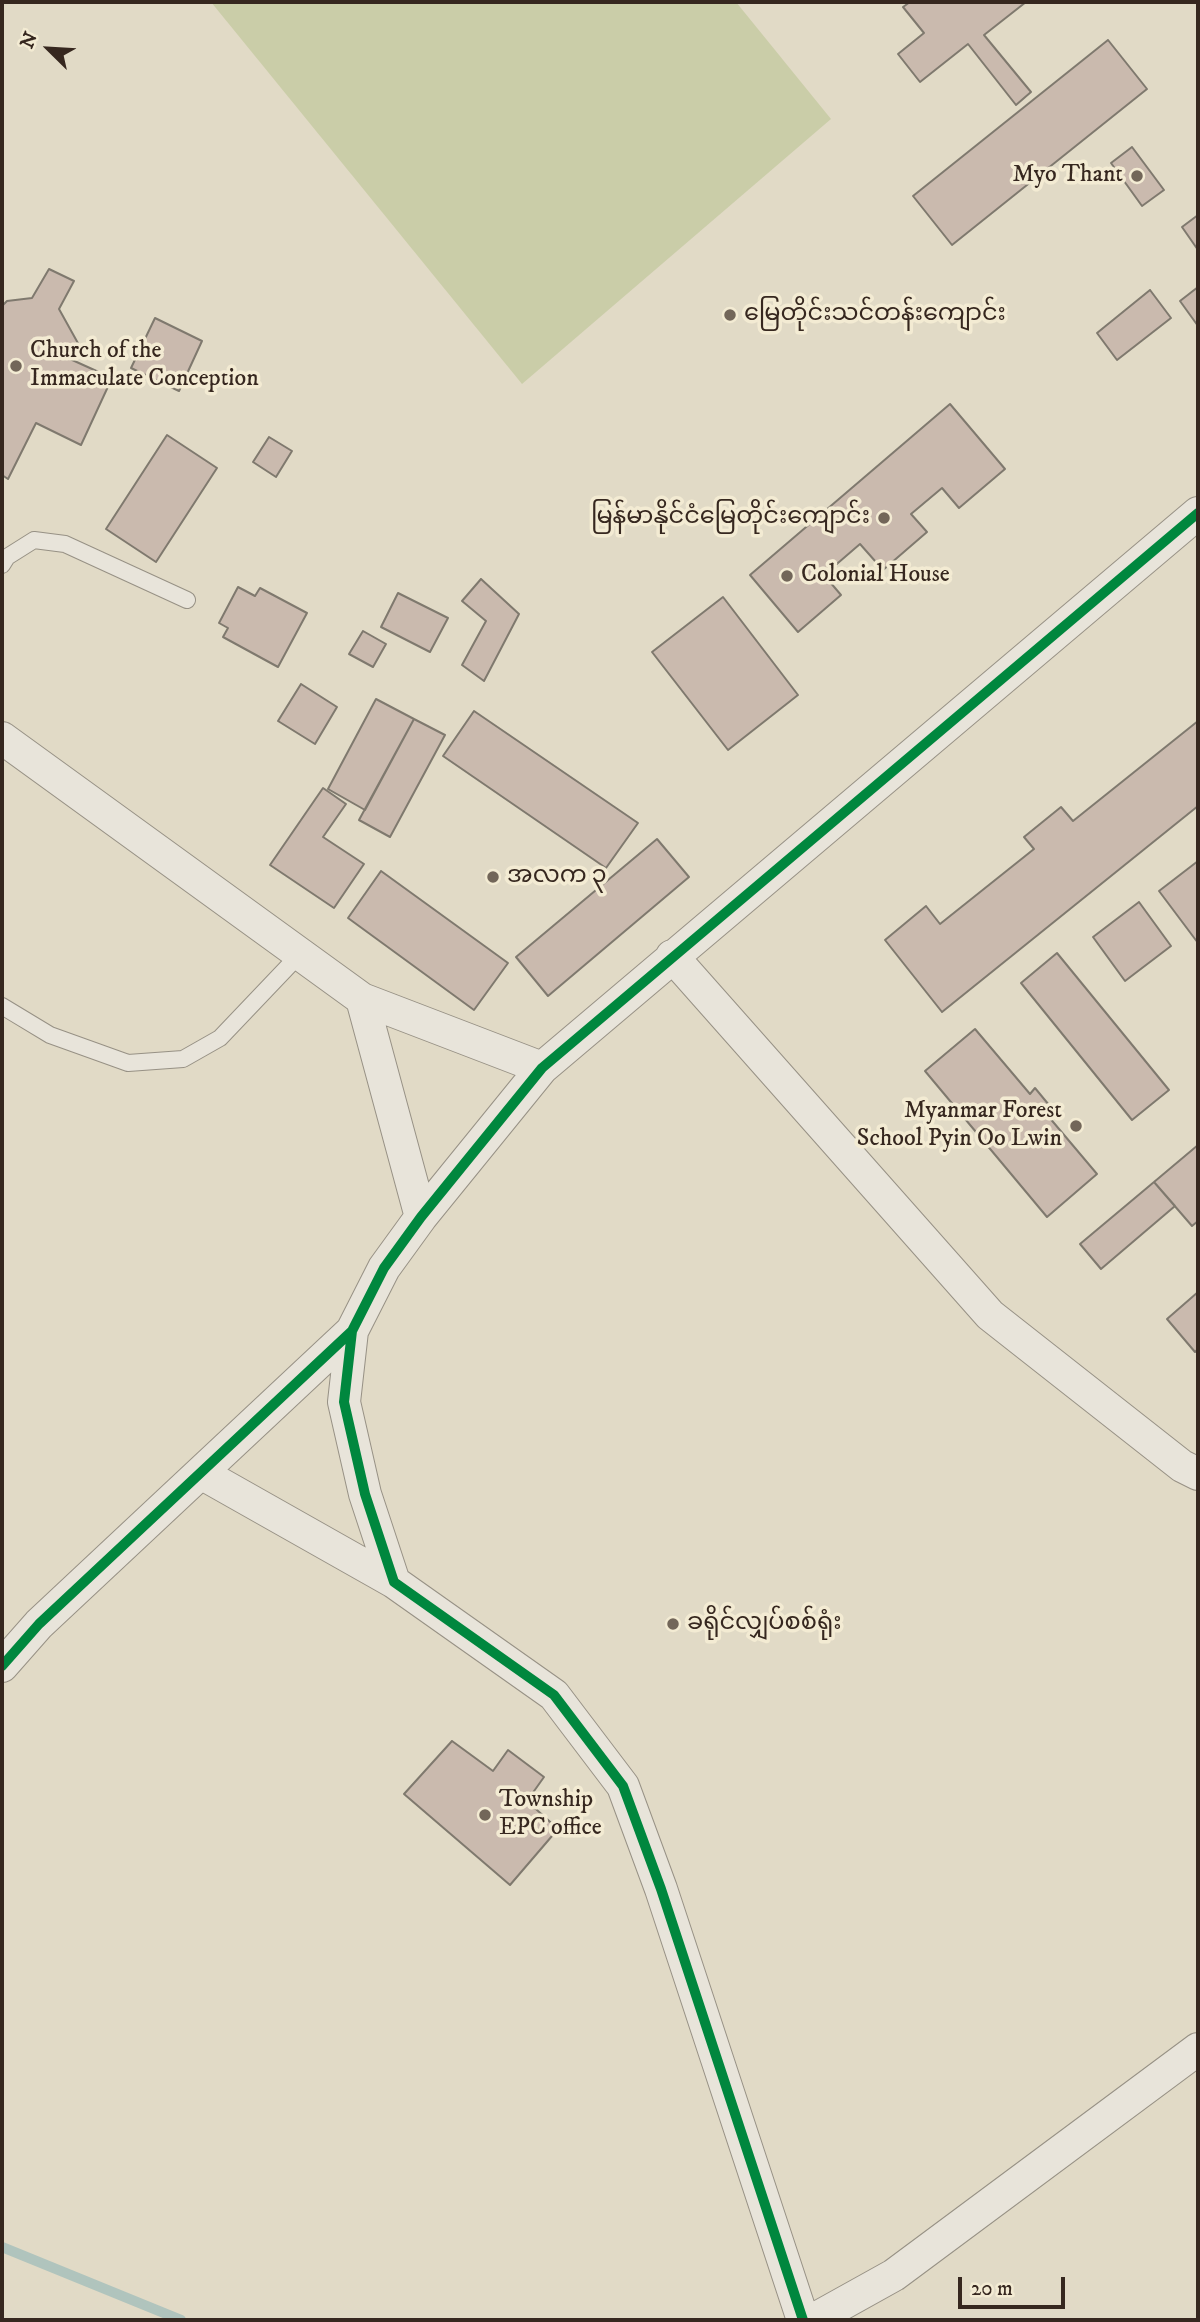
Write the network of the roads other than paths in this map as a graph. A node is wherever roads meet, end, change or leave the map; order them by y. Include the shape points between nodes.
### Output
1 (1192, 525) edge
2 (2, 565) edge
3 (187, 600) dead end
4 (2, 738) edge
5 (300, 954) junction
6 (673, 957) junction
7 (362, 999) junction
8 (2, 1006) edge
9 (542, 1068) junction
10 (421, 1217) junction
11 (352, 1331) junction
12 (201, 1473) junction
13 (1198, 1474) edge
14 (394, 1582) junction
15 (2, 1666) edge
16 (1198, 2049) edge
17 (803, 2320) edge
18 (813, 2320) edge

1 - 6 street
2 - 3 lane via 34,540 65,544
4 - 5 street
5 - 7 street
5 - 8 lane via 220,1038 183,1059 128,1063 50,1035
6 - 9 street
6 - 13 street via 990,1315
7 - 9 street
7 - 10 street
9 - 10 street
10 - 11 street via 384,1268
11 - 12 street
11 - 14 street via 344,1402 365,1494
12 - 14 street
12 - 15 street via 38,1624
14 - 17 street via 554,1695 623,1786
16 - 18 street via 894,2275

